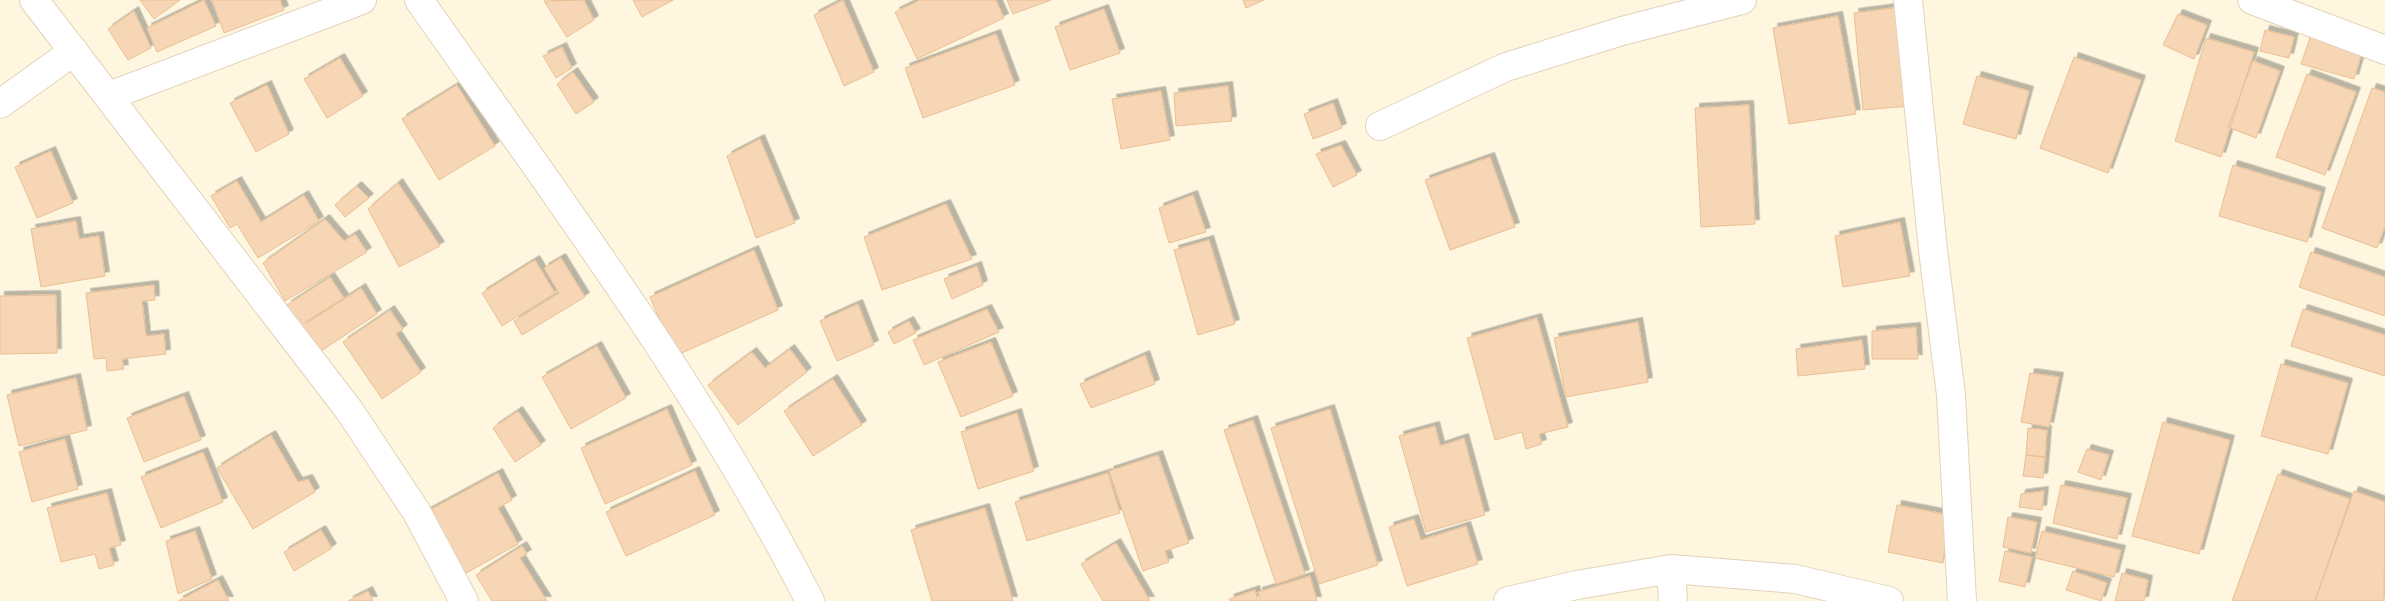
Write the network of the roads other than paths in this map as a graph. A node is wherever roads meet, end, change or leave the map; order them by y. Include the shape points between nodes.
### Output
1 (34, 0) edge
2 (362, 0) edge
3 (419, 0) edge
4 (1742, 0) edge
5 (1908, 0) edge
6 (2252, 0) edge
7 (2385, 50) edge
8 (74, 51) junction
9 (109, 96) junction
10 (0, 104) edge
11 (1380, 126) dead end
12 (1671, 569) junction
13 (464, 601) edge
14 (810, 601) edge
15 (1508, 601) edge
16 (1673, 601) edge
17 (1889, 601) edge
18 (1962, 601) edge

1 - 8 street
2 - 9 street
3 - 14 street via 654,334 776,535
4 - 11 street via 1622,31 1506,67
5 - 18 street via 1951,395
6 - 7 street
8 - 9 street
8 - 10 street
9 - 13 street via 349,410 416,511
12 - 15 street via 1576,585
12 - 16 street
12 - 17 street via 1795,580

